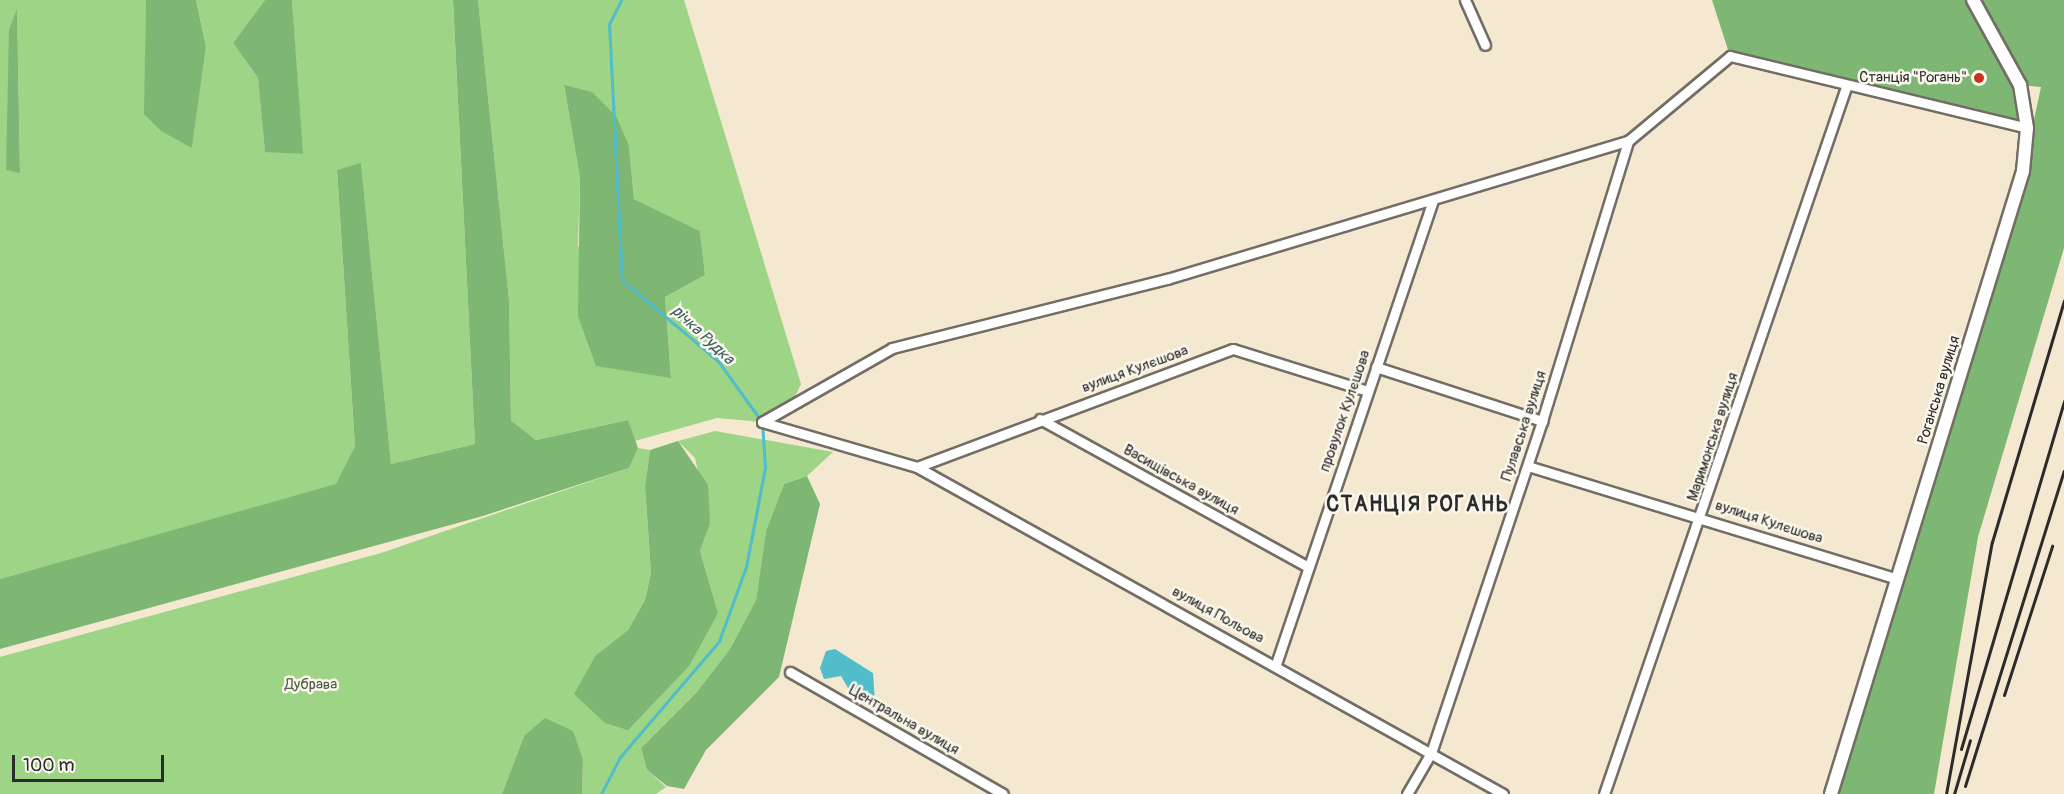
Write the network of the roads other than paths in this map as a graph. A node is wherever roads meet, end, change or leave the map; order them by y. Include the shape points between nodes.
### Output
1 (1465, 0) edge
2 (1974, 0) edge
3 (1485, 45) dead end
4 (1846, 87) junction
5 (2027, 128) junction
6 (1628, 141) junction
7 (1431, 202) junction
8 (1376, 368) junction
9 (1368, 391) junction
10 (1040, 419) junction
11 (1542, 421) junction
12 (1528, 465) junction
13 (917, 467) junction
14 (1702, 516) junction
15 (1308, 567) junction
16 (1897, 579) junction
17 (1276, 664) junction
18 (790, 672) dead end
19 (1431, 753) junction
20 (1003, 794) edge
21 (1407, 794) edge
22 (1503, 794) edge
23 (1604, 794) edge
24 (1830, 794) edge

1 - 3 street
2 - 5 street, Роганська вулиця via 2020,85
4 - 5 street
4 - 6 street via 1730,56
4 - 14 street, Маримонська вулиця
5 - 16 street, Роганська вулиця via 2023,171
6 - 7 street
6 - 11 street, Пулавська вулиця
7 - 8 street, провулок Кулєшова
7 - 13 street, вулиця Польова via 1167,279 892,348 762,422
8 - 9 street, провулок Кулєшова
8 - 11 street
9 - 10 street, вулиця Кулєшова via 1233,349
9 - 15 street, провулок Кулєшова
10 - 13 street, вулиця Кулєшова
10 - 15 street, Васищівська вулиця
11 - 12 street, Пулавська вулиця
12 - 14 street, вулиця Кулєшова
12 - 19 street, Пулавська вулиця
13 - 17 street, вулиця Польова
14 - 16 street, вулиця Кулєшова
14 - 23 street, Маримонська вулиця
15 - 17 street, провулок Кулєшова
16 - 24 street, Роганська вулиця
17 - 19 street, вулиця Польова
18 - 20 street, Центральна вулиця
19 - 21 street, Пулавська вулиця
19 - 22 street, вулиця Польова

